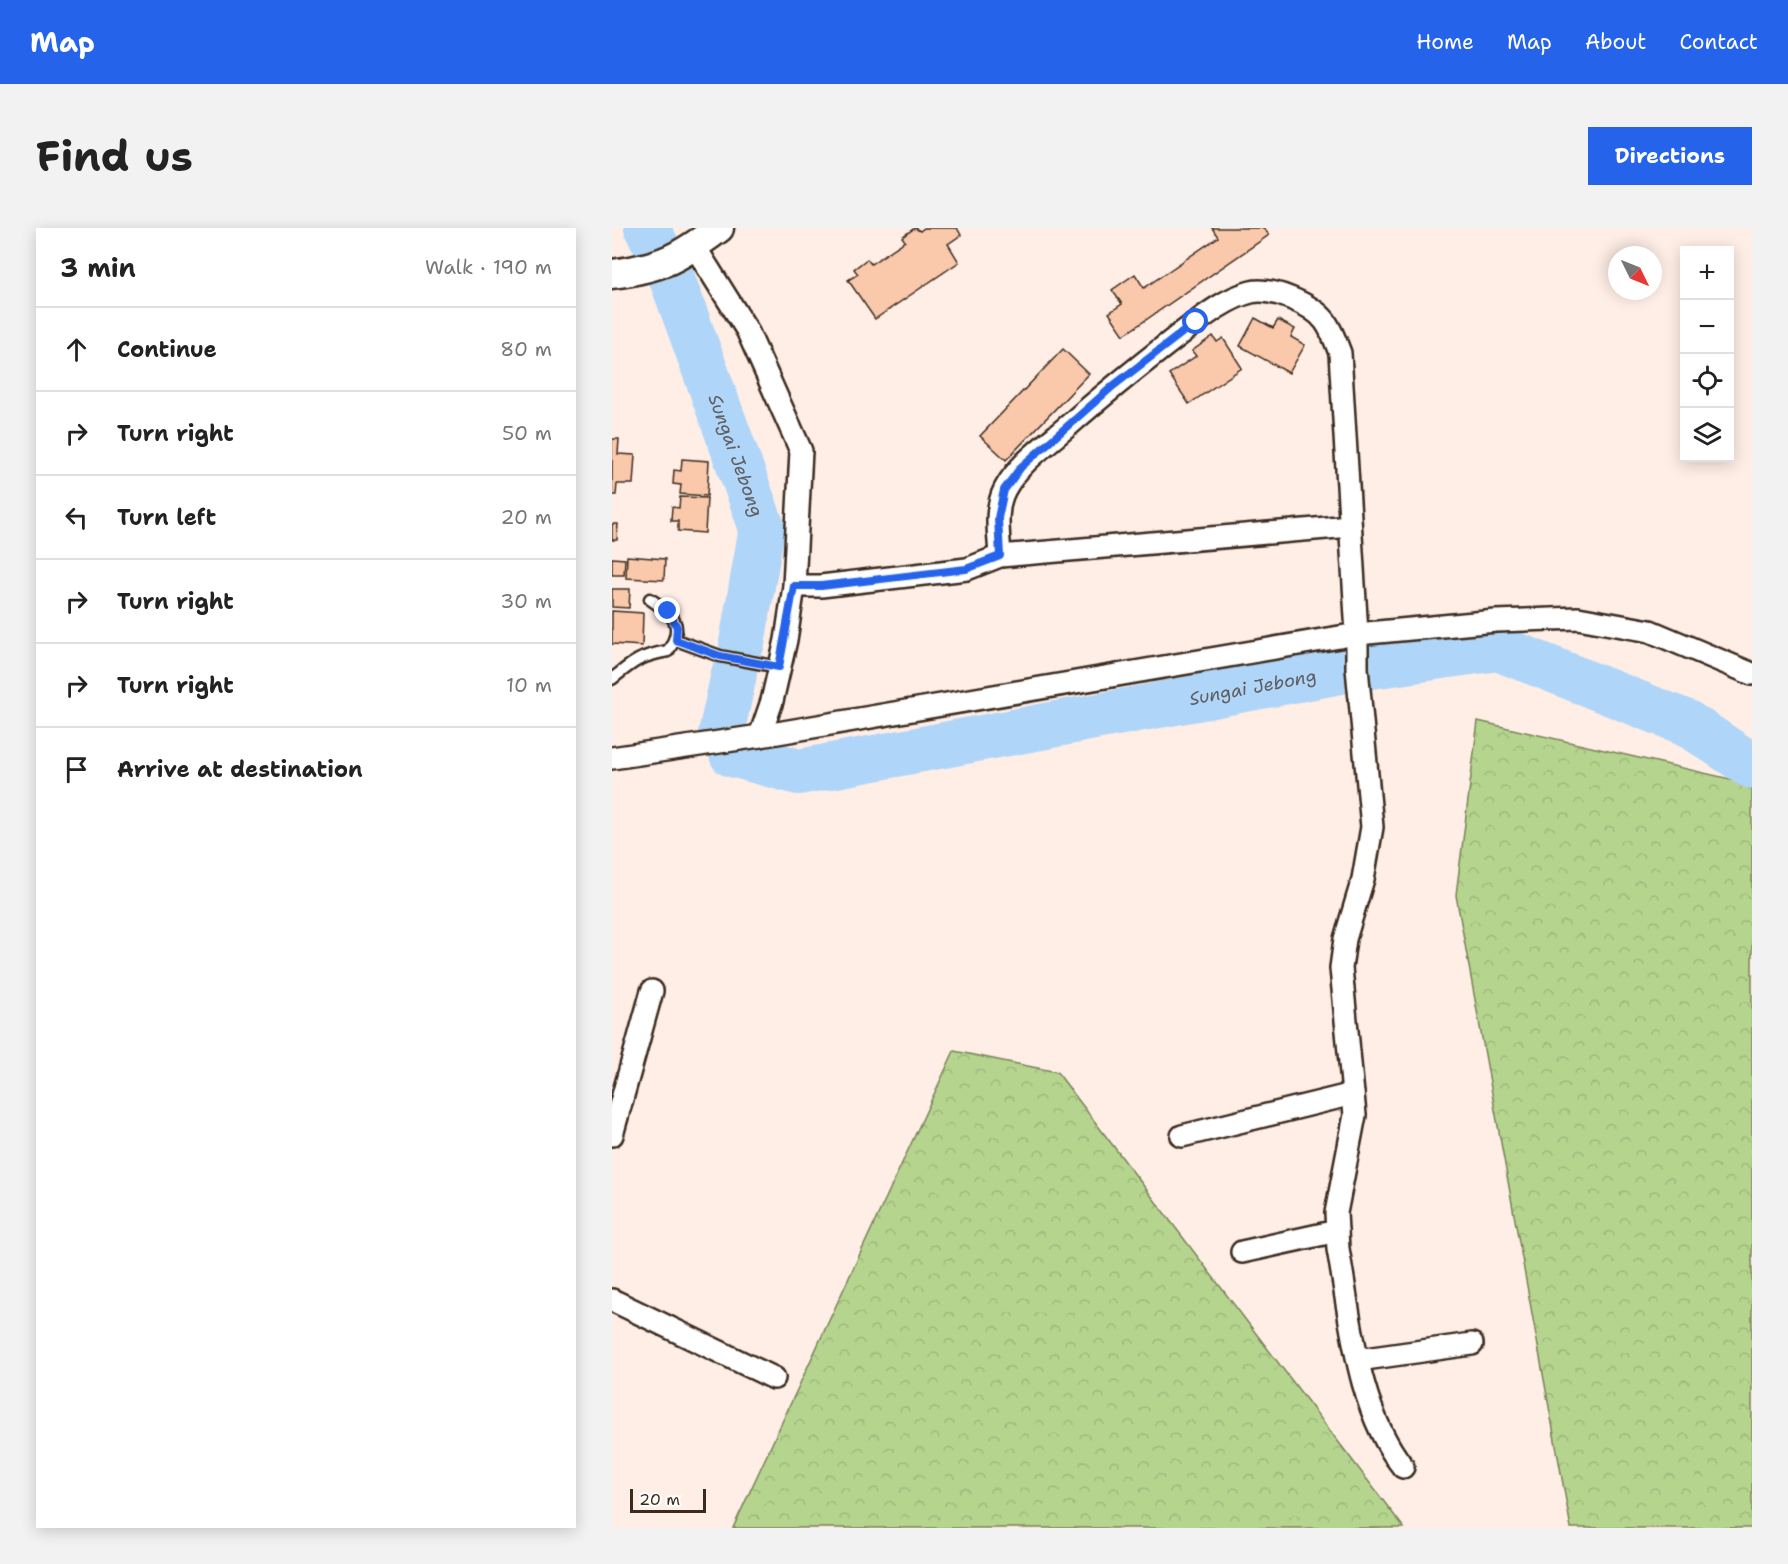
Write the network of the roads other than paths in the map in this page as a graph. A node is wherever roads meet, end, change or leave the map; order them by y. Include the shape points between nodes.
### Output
1 (719, 228) edge
2 (694, 247) junction
3 (612, 274) edge
4 (1350, 526) junction
5 (1000, 556) junction
6 (794, 586) junction
7 (650, 599) dead end
8 (1357, 634) junction
9 (676, 640) junction
10 (779, 667) junction
11 (1752, 674) edge
12 (612, 679) edge
13 (760, 736) junction
14 (612, 758) edge
15 (652, 991) dead end
16 (1353, 1094) junction
17 (612, 1135) edge
18 (1182, 1136) dead end
19 (1337, 1231) junction
20 (1242, 1252) dead end
21 (612, 1300) edge
22 (1472, 1344) dead end
23 (1358, 1360) junction
24 (774, 1378) dead end
25 (1403, 1467) dead end

1 - 2 street
2 - 3 street via 666,263
2 - 6 street via 747,330 801,451
4 - 5 street
4 - 5 street via 1340,353 1332,332 1323,318 1305,305 1279,294 1253,291 1232,299 1196,322 1113,386 1021,467 1004,490 998,518
4 - 8 street
5 - 6 street via 966,569
6 - 10 street
7 - 9 lane via 668,611 677,627
8 - 11 street via 1578,618 1650,631
8 - 13 street
8 - 16 street via 1372,827 1341,968
9 - 10 lane via 720,656
9 - 12 lane via 668,651 632,662
10 - 13 street
13 - 14 street
15 - 17 street
16 - 18 street
16 - 19 street via 1355,1115 1336,1214
19 - 20 street
19 - 23 street
21 - 24 street
22 - 23 street
23 - 25 street via 1364,1390 1390,1450

